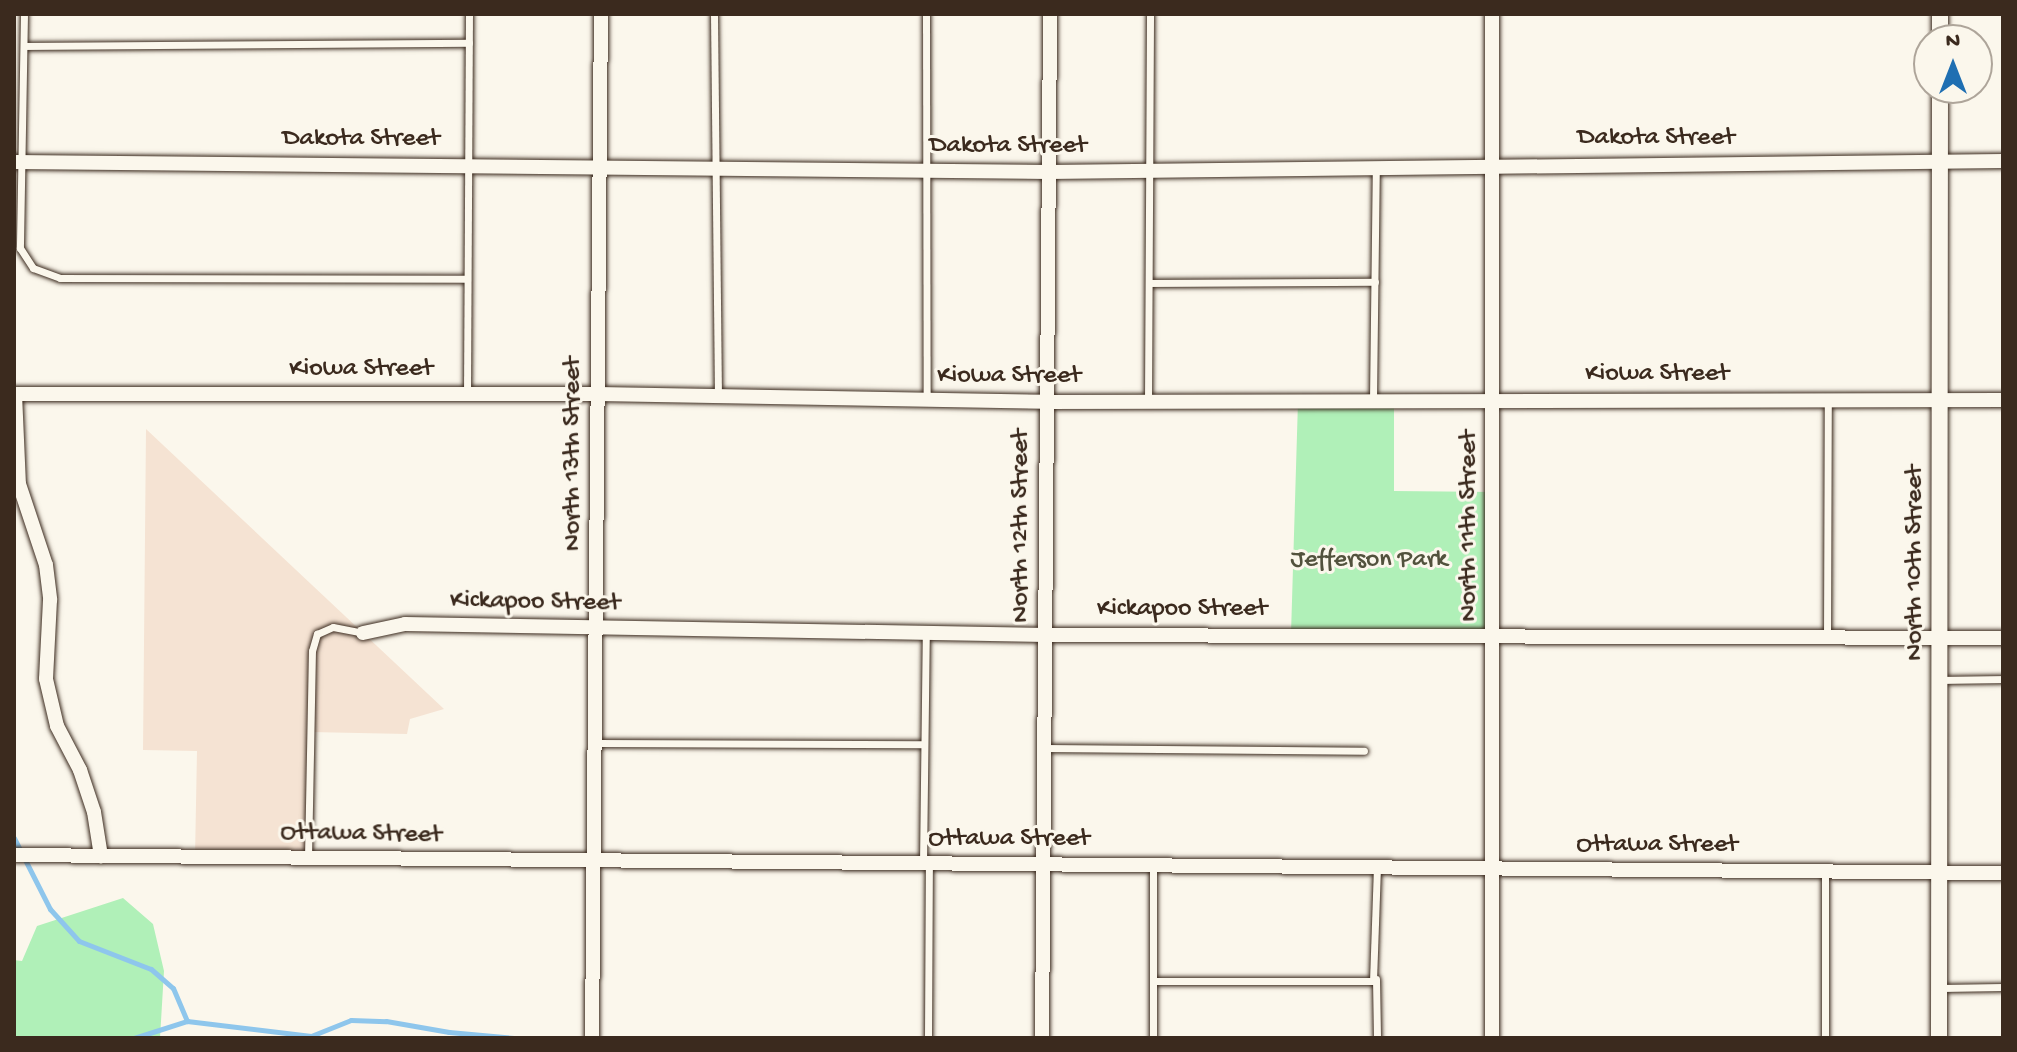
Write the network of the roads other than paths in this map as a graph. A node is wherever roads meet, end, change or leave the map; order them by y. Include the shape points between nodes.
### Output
1 (24, 14) edge
2 (469, 14) edge
3 (601, 14) edge
4 (714, 14) edge
5 (926, 14) edge
6 (1050, 14) edge
7 (1150, 14) edge
8 (1492, 14) edge
9 (469, 43) junction
10 (24, 46) junction
11 (1940, 104) edge
12 (1939, 161) junction
13 (2003, 161) edge
14 (19, 162) edge
15 (468, 164) junction
16 (1493, 164) junction
17 (1376, 166) junction
18 (600, 167) junction
19 (1152, 169) junction
20 (715, 170) junction
21 (927, 171) junction
22 (1049, 172) junction
23 (467, 279) junction
24 (1375, 282) junction
25 (1150, 283) junction
26 (14, 394) edge
27 (467, 394) junction
28 (598, 394) junction
29 (718, 398) junction
30 (1494, 399) junction
31 (927, 400) junction
32 (1373, 400) junction
33 (1828, 400) junction
34 (1939, 400) junction
35 (2003, 400) edge
36 (1148, 401) junction
37 (1045, 402) junction
38 (596, 628) junction
39 (363, 633) joint
40 (926, 633) junction
41 (1046, 635) junction
42 (1494, 636) junction
43 (1827, 637) junction
44 (1941, 637) junction
45 (2003, 638) edge
46 (2003, 679) edge
47 (1940, 680) junction
48 (596, 743) junction
49 (924, 744) junction
50 (1045, 748) junction
51 (1364, 751) dead end
52 (14, 855) edge
53 (101, 856) junction
54 (308, 858) junction
55 (596, 862) junction
56 (926, 864) junction
57 (1044, 864) junction
58 (1153, 865) junction
59 (1377, 868) junction
60 (1492, 869) junction
61 (1825, 871) junction
62 (1938, 872) junction
63 (2003, 873) edge
64 (1376, 979) junction
65 (1153, 981) junction
66 (2003, 987) edge
67 (1939, 988) junction
68 (592, 1038) edge
69 (928, 1038) edge
70 (1042, 1038) edge
71 (1153, 1038) edge
72 (1377, 1038) edge
73 (1492, 1038) edge
74 (1825, 1038) edge
75 (1939, 1038) edge

1 - 10 lane
2 - 9 lane
3 - 18 street, North 13th Street
4 - 20 lane
5 - 21 lane
6 - 22 street, North 12th Street
7 - 19 lane
8 - 16 street, North 11th Street
9 - 10 lane
9 - 15 lane
10 - 14 lane
11 - 12 street, North 10th Street
12 - 13 street, Dakota Street
12 - 16 street, Dakota Street
12 - 34 street, North 10th Street
14 - 15 street, Dakota Street
14 - 23 lane via 20,248 23,258 44,274
15 - 18 street, Dakota Street
15 - 23 lane
16 - 17 street, Dakota Street
16 - 30 street, North 11th Street
17 - 19 street, Dakota Street
17 - 24 lane
18 - 20 street, Dakota Street
18 - 28 street, North 13th Street
19 - 22 street, Dakota Street
19 - 25 lane
20 - 21 street, Dakota Street
20 - 29 lane
21 - 22 street, Dakota Street
21 - 31 lane
22 - 37 street, North 12th Street
23 - 27 lane
24 - 25 lane
24 - 32 lane
25 - 36 lane
26 - 27 street, Kiowa Street
26 - 53 street via 19,484 47,577 46,679 57,726 94,812
27 - 28 street, Kiowa Street
28 - 29 street, Kiowa Street
28 - 38 street, North 13th Street
29 - 31 street, Kiowa Street
30 - 32 street, Kiowa Street
30 - 33 street, Kiowa Street
30 - 42 street, North 11th Street
31 - 37 street, Kiowa Street
32 - 36 street, Kiowa Street
33 - 34 street, Kiowa Street
33 - 43 lane
34 - 35 street, Kiowa Street
34 - 44 street, North 10th Street
36 - 37 street, Kiowa Street
37 - 41 street, North 12th Street
38 - 39 street, Kickapoo Street via 405,624
38 - 40 street, Kickapoo Street
38 - 48 street, North 13th Street
39 - 54 lane via 333,627 317,634 312,651
40 - 41 street, Kickapoo Street
40 - 49 lane
41 - 42 street, Kickapoo Street
41 - 50 street, North 12th Street
42 - 43 street, Kickapoo Street
42 - 60 street, North 11th Street
43 - 44 street, Kickapoo Street
44 - 45 street, Kickapoo Street
44 - 47 street, North 10th Street
46 - 47 lane
47 - 62 street, North 10th Street
48 - 49 lane
48 - 55 street, North 13th Street
49 - 56 lane
50 - 51 lane
50 - 57 street, North 12th Street
52 - 53 street, Ottawa Street
53 - 54 street, Ottawa Street
54 - 55 street, Ottawa Street
55 - 56 street, Ottawa Street
55 - 68 street, North 13th Street
56 - 57 street, Ottawa Street
56 - 69 lane
57 - 58 street, Ottawa Street
57 - 70 street, North 12th Street
58 - 59 street, Ottawa Street
58 - 65 lane
59 - 60 street, Ottawa Street
59 - 64 lane
60 - 61 street, Ottawa Street
60 - 73 street, North 11th Street
61 - 62 street, Ottawa Street
61 - 74 lane
62 - 63 street, Ottawa Street
62 - 67 street, North 10th Street
64 - 65 lane
64 - 72 lane
65 - 71 lane
66 - 67 lane
67 - 75 street, North 10th Street

